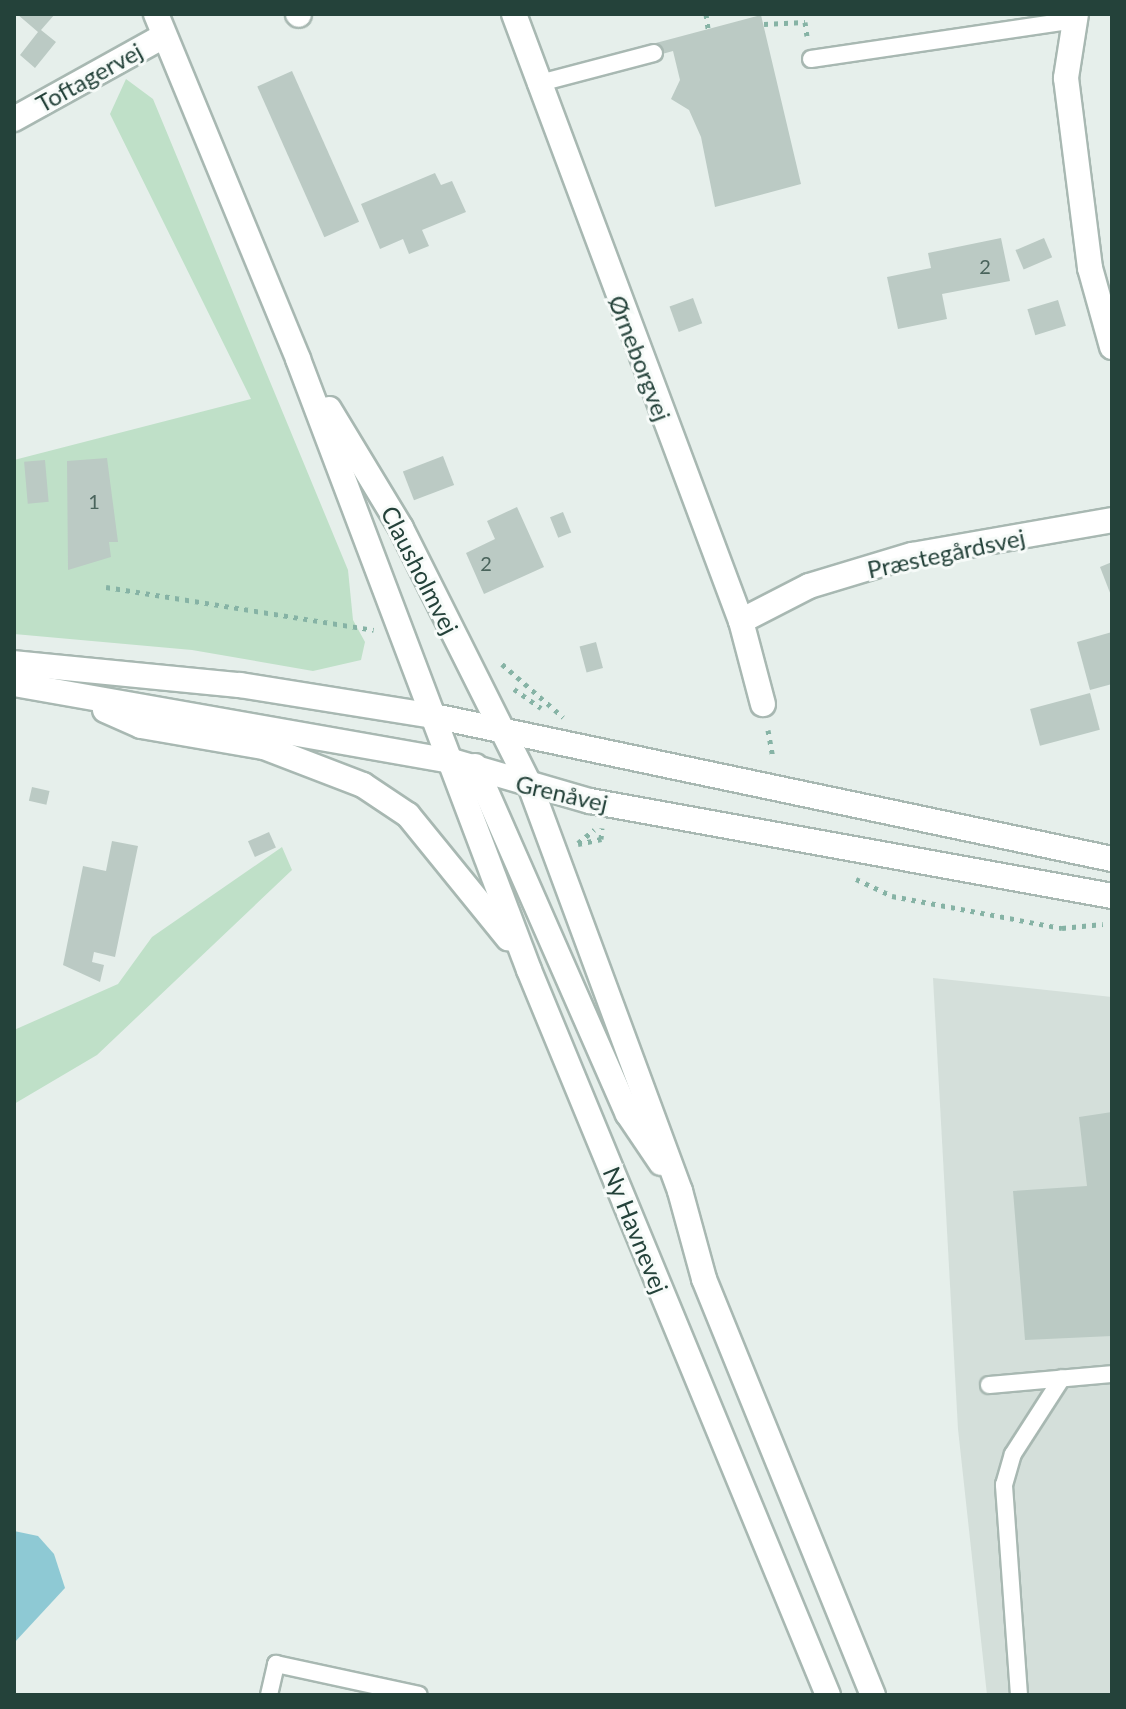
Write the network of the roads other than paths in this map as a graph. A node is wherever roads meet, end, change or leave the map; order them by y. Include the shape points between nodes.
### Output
1 (514, 14) edge
2 (1075, 17) edge
3 (160, 25) edge
4 (654, 53) dead end
5 (811, 59) road end
6 (536, 84) junction
7 (14, 119) edge
8 (1101, 272) edge
9 (1112, 347) edge
10 (298, 359) junction
11 (1112, 520) edge
12 (741, 621) junction
13 (14, 663) edge
14 (14, 684) edge
15 (70, 695) junction
16 (763, 704) dead end
17 (434, 716) junction
18 (497, 729) junction
19 (452, 761) junction
20 (480, 771) junction
21 (531, 788) junction
22 (1112, 859) edge
23 (1112, 896) edge
24 (529, 970) junction
25 (680, 1191) junction
26 (1112, 1374) edge
27 (1062, 1378) junction
28 (989, 1385) dead end
29 (269, 1695) edge
30 (419, 1695) edge
31 (828, 1695) edge
32 (873, 1695) edge
33 (1019, 1695) edge

1 - 6 street, Ørneborgvej
2 - 5 lane
2 - 8 street via 1066,78
3 - 7 street, Toftagervej
3 - 10 street, Clausholmvej
4 - 6 lane
6 - 12 street, Ørneborgvej
8 - 9 street
10 - 17 street, Clausholmvej
10 - 18 street, Clausholmvej via 401,528
11 - 12 street, Præstegårdsvej via 912,555 809,586
12 - 16 street, Ørneborgvej
13 - 17 street, Grenåvej via 240,685
14 - 15 street, Grenåvej
15 - 19 street, Grenåvej
15 - 24 street via 141,726 264,747 363,785 408,815 447,858
17 - 18 street, Grenåvej
17 - 19 street, Clausholmvej
17 - 20 street
18 - 21 street, Clausholmvej
18 - 22 street, Grenåvej
19 - 20 street, Grenåvej
19 - 24 street, Ny Havnevej
20 - 21 street, Grenåvej
20 - 25 street via 628,1114
21 - 23 street, Grenåvej
21 - 25 street, Ny Havnevej
24 - 31 street, Ny Havnevej
25 - 32 street, Ny Havnevej via 704,1279
26 - 27 lane
27 - 28 lane
27 - 33 lane via 1013,1454 1004,1485
29 - 30 lane via 276,1664

